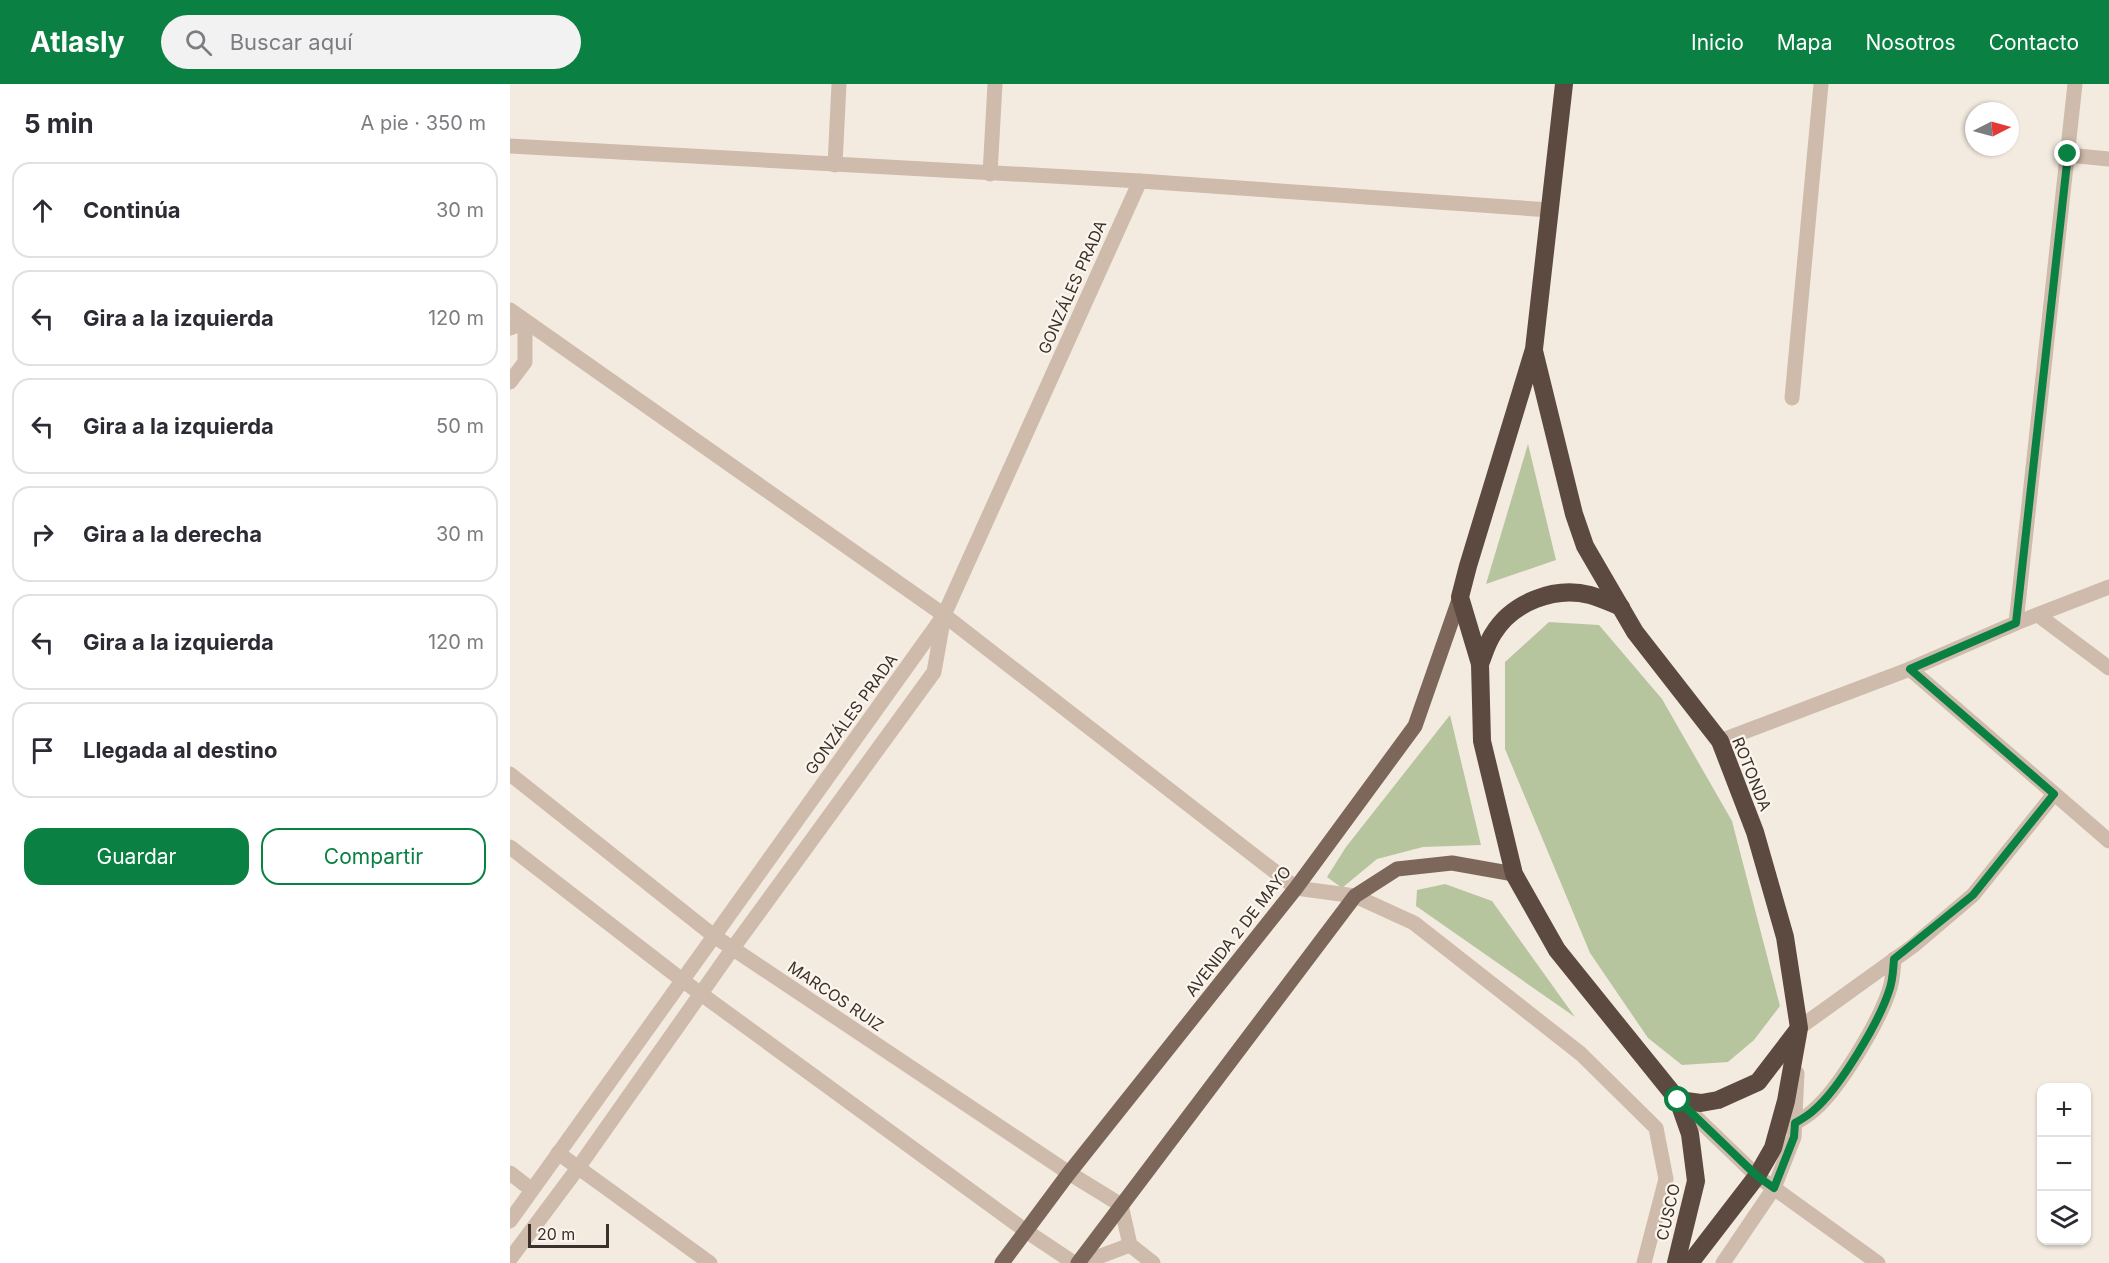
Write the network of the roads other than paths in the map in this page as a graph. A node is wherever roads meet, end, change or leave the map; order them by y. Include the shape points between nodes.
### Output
1 (839, 84) edge
2 (995, 84) edge
3 (1564, 84) edge
4 (1821, 84) edge
5 (2076, 84) edge
6 (510, 146) edge
7 (2068, 154) junction
8 (2109, 159) edge
9 (835, 165) junction
10 (990, 174) junction
11 (1140, 182) junction
12 (1550, 210) junction
13 (510, 310) edge
14 (525, 322) junction
15 (510, 328) edge
16 (1534, 349) junction
17 (510, 382) edge
18 (1792, 398) dead end
19 (2109, 587) edge
20 (1460, 597) junction
21 (1621, 607) junction
22 (944, 615) junction
23 (2038, 615) junction
24 (2016, 623) junction
25 (1480, 664) junction
26 (2109, 668) edge
27 (1910, 669) junction
28 (1720, 741) junction
29 (510, 774) edge
30 (2054, 794) junction
31 (2109, 841) edge
32 (510, 846) edge
33 (1514, 874) junction
34 (1296, 888) junction
35 (1354, 896) junction
36 (714, 936) junction
37 (733, 948) junction
38 (1894, 959) junction
39 (682, 980) junction
40 (701, 994) junction
41 (1799, 1028) junction
42 (1678, 1100) junction
43 (1795, 1123) junction
44 (558, 1153) junction
45 (578, 1168) junction
46 (510, 1173) edge
47 (1069, 1173) junction
48 (1757, 1176) junction
49 (1774, 1188) junction
50 (532, 1190) junction
51 (1121, 1205) junction
52 (510, 1221) edge
53 (1026, 1231) junction
54 (1130, 1245) junction
55 (510, 1259) edge
56 (710, 1263) edge
57 (1002, 1263) edge
58 (1078, 1263) edge
59 (1154, 1263) edge
60 (1644, 1263) edge
61 (1676, 1263) edge
62 (1690, 1263) edge
63 (1724, 1263) edge
64 (1878, 1263) edge

1 - 9 street
2 - 10 street
3 - 12 highway
4 - 18 street
5 - 7 street
6 - 9 street
7 - 8 street
7 - 24 street
9 - 10 street
10 - 11 street
11 - 12 street
11 - 22 street, GONZÁLES PRADA
12 - 16 highway
13 - 14 street
14 - 15 street
14 - 17 street via 525,362
14 - 22 street
16 - 20 highway
16 - 21 highway, ROTONDA via 1574,514 1585,546
19 - 23 street
20 - 25 highway
20 - 34 main road, AVENIDA 2 DE MAYO via 1415,726
21 - 25 highway via 1589,595 1564,593 1534,599 1514,610 1493,633
21 - 28 highway, ROTONDA via 1635,632
22 - 34 street
22 - 36 street, GONZÁLES PRADA
22 - 37 street via 934,672
23 - 24 street
23 - 26 street
24 - 27 street
25 - 33 highway via 1482,741
27 - 28 street
27 - 30 street
28 - 41 highway, ROTONDA via 1755,832 1785,937
29 - 36 street, MARCOS RUIZ
30 - 31 street
30 - 38 street via 1973,895
32 - 39 street
33 - 35 main road via 1452,863 1397,869
33 - 42 highway via 1557,950
34 - 35 street
34 - 47 main road, AVENIDA 2 DE MAYO
35 - 51 main road
35 - 60 street via 1414,923 1581,1054 1656,1128 1666,1179
36 - 37 street, MARCOS RUIZ
36 - 39 street, GONZÁLES PRADA
37 - 40 street
37 - 47 street, MARCOS RUIZ
38 - 41 street
38 - 43 street via 1890,990 1858,1051 1829,1095
39 - 40 street
39 - 44 street, GONZÁLES PRADA
40 - 45 street
40 - 53 street
41 - 42 highway via 1758,1082 1718,1100
41 - 43 street
41 - 48 highway, ROTONDA via 1773,1148
42 - 48 street
42 - 61 highway, CUSCO via 1690,1134 1695,1182
43 - 49 street via 1794,1137
44 - 45 street
44 - 50 street, GONZÁLES PRADA
45 - 55 street
45 - 56 street
46 - 50 street
47 - 51 street, MARCOS RUIZ
47 - 53 main road, AVENIDA 2 DE MAYO
48 - 49 street
48 - 62 highway
49 - 63 street
49 - 64 street
50 - 52 street, GONZÁLES PRADA
51 - 54 street
51 - 58 main road
53 - 57 main road, AVENIDA 2 DE MAYO
53 - 58 street
54 - 58 street
54 - 59 street

